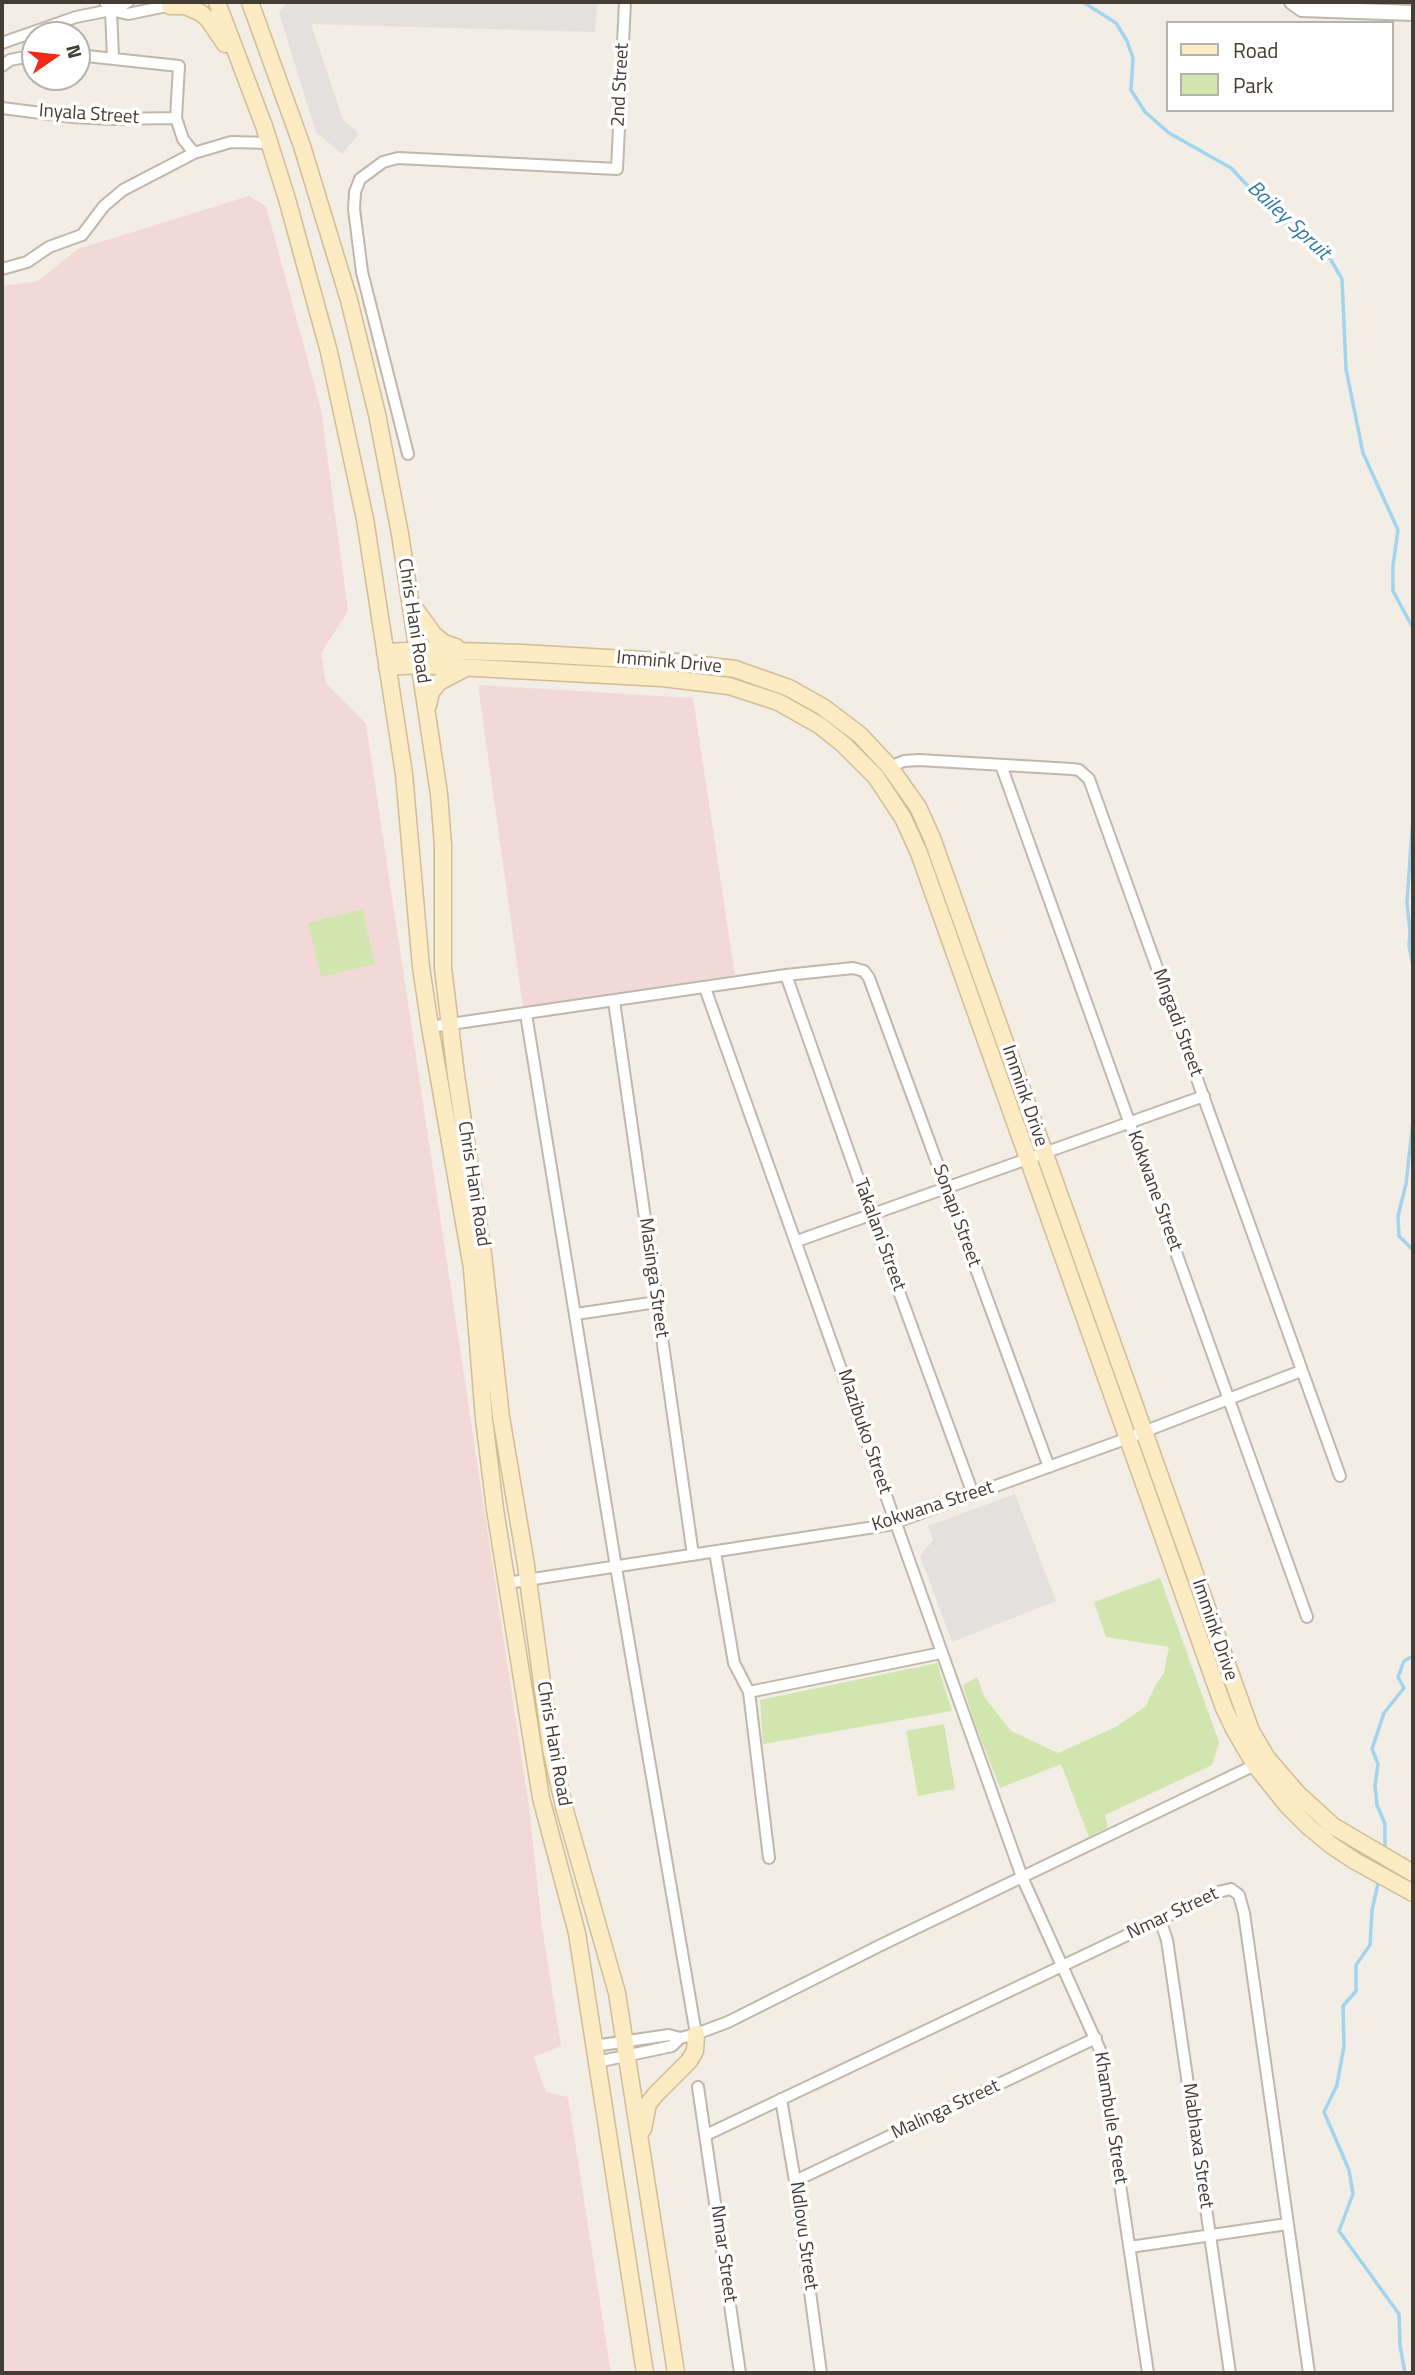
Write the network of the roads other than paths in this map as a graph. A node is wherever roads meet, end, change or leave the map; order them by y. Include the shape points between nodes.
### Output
1 (128, 2) edge
2 (217, 2) edge
3 (250, 2) edge
4 (258, 2) edge
5 (625, 2) edge
6 (1292, 2) edge
7 (178, 4) edge
8 (108, 6) edge
9 (1377, 6) edge
10 (1413, 13) edge
11 (257, 23) junction
12 (2, 43) edge
13 (91, 56) edge
14 (21, 57) edge
15 (113, 57) junction
16 (2, 66) edge
17 (240, 66) junction
18 (2, 108) edge
19 (176, 118) junction
20 (269, 143) junction
21 (194, 153) junction
22 (2, 269) edge
23 (408, 454) dead end
24 (410, 601) junction
25 (465, 650) junction
26 (419, 657) junction
27 (386, 659) junction
28 (467, 668) junction
29 (427, 713) junction
30 (1001, 765) junction
31 (889, 766) junction
32 (876, 777) junction
33 (786, 975) junction
34 (705, 988) junction
35 (614, 1001) junction
36 (526, 1014) junction
37 (449, 1025) junction
38 (430, 1027) junction
39 (1204, 1096) junction
40 (1129, 1123) junction
41 (1036, 1155) junction
42 (946, 1188) junction
43 (871, 1215) junction
44 (797, 1241) junction
45 (657, 1302) junction
46 (576, 1314) junction
47 (1301, 1371) junction
48 (1229, 1400) junction
49 (1145, 1432) junction
50 (1128, 1438) junction
51 (1049, 1467) junction
52 (1340, 1476) dead end
53 (973, 1494) junction
54 (896, 1522) junction
55 (715, 1552) junction
56 (693, 1555) junction
57 (616, 1567) junction
58 (528, 1580) junction
59 (507, 1583) junction
60 (1307, 1617) dead end
61 (942, 1653) junction
62 (520, 1664) junction
63 (749, 1692) junction
64 (1261, 1761) junction
65 (769, 1858) dead end
66 (1413, 1873) edge
67 (1022, 1877) junction
68 (1413, 1893) edge
69 (1160, 1920) junction
70 (1063, 1965) junction
71 (688, 2036) junction
72 (1096, 2038) junction
73 (626, 2049) junction
74 (596, 2054) junction
75 (698, 2087) dead end
76 (781, 2099) junction
77 (706, 2135) junction
78 (641, 2141) junction
79 (796, 2181) junction
80 (1287, 2224) junction
81 (1210, 2236) junction
82 (1130, 2248) junction
83 (645, 2373) edge
84 (676, 2373) edge
85 (740, 2373) edge
86 (821, 2373) edge
87 (1148, 2373) edge
88 (1230, 2373) edge
89 (1308, 2373) edge

1 - 8 street
2 - 17 main road, Chris Hani Road
3 - 11 main road, Chris Hani Road
4 - 11 main road
5 - 23 street, 2nd Street via 617,169 398,158 383,162 360,179 354,209 362,272
6 - 9 street via 1302,9
7 - 8 street via 128,14
7 - 17 main road via 208,19
8 - 12 street
8 - 15 street
9 - 10 street
11 - 24 main road, Chris Hani Road via 302,146 363,349
13 - 15 street
14 - 16 street
15 - 19 street via 179,66
17 - 20 main road, Chris Hani Road
18 - 19 street, Inyala Street via 72,117
19 - 21 street
20 - 21 street via 231,142
20 - 27 main road, Chris Hani Road via 288,199 351,447
21 - 22 street via 123,190 82,234 48,247 27,262
24 - 25 main road via 439,640
24 - 26 main road, Chris Hani Road
25 - 26 main road, Immink Drive
25 - 31 main road, Immink Drive via 735,669 789,688 823,707 860,735
26 - 27 main road
26 - 28 main road, Immink Drive
26 - 29 main road, Chris Hani Road
27 - 38 main road, Chris Hani Road via 404,774
28 - 29 main road via 435,687
28 - 32 main road, Immink Drive via 729,686 804,716 844,744
29 - 37 main road, Chris Hani Road via 443,845 443,968
30 - 31 street, Mngadi Street via 911,760
30 - 39 street, Mngadi Street via 1079,770 1089,779
30 - 40 street, Kokwane Street
31 - 32 street
31 - 41 main road, Immink Drive via 918,807 932,838
32 - 41 main road, Immink Drive via 919,853
33 - 34 street
33 - 42 street, Sonapi Street via 859,968 869,978
33 - 43 street, Takalani Street
34 - 35 street
34 - 44 street, Mazibuko Street
35 - 36 street
35 - 45 street, Masinga Street
36 - 37 street
36 - 46 street
37 - 38 street
37 - 58 main road, Chris Hani Road via 485,1266 497,1390
38 - 59 main road, Chris Hani Road via 472,1268 484,1419
39 - 40 street
39 - 47 street, Mngadi Street
40 - 41 street
40 - 48 street, Kokwane Street
41 - 42 street
41 - 49 main road, Immink Drive
41 - 50 main road, Immink Drive
42 - 43 street
42 - 51 street, Sonapi Street
43 - 44 street
43 - 53 street, Takalani Street
44 - 54 street, Mazibuko Street
45 - 46 street
45 - 56 street, Masinga Street
46 - 57 street
47 - 48 street, Kokwana Street
47 - 52 street, Mngadi Street
48 - 49 street, Kokwana Street
48 - 60 street, Kokwane Street
49 - 50 street, Kokwana Street
49 - 64 main road, Immink Drive
50 - 51 street, Kokwana Street
50 - 64 main road, Immink Drive via 1224,1708
51 - 53 street, Kokwana Street
53 - 54 street, Kokwana Street
54 - 55 street, Kokwana Street
54 - 61 street, Mazibuko Street
55 - 56 street, Kokwana Street
55 - 63 street via 734,1663
56 - 57 street, Kokwana Street
57 - 58 street, Kokwana Street
57 - 71 street
58 - 59 street, Kokwana Street
58 - 62 main road via 517,1595
58 - 73 main road, Chris Hani Road via 554,1767 617,1993
59 - 62 main road, Chris Hani Road
61 - 63 street
61 - 67 street, Mazibuko Street
62 - 74 main road, Chris Hani Road via 541,1798 577,1933
63 - 65 street
64 - 66 main road, Immink Drive via 1333,1826
64 - 67 street
64 - 68 main road, Immink Drive via 1287,1805 1309,1827 1331,1846
67 - 70 street, Khambule Street
67 - 71 street via 729,2022
69 - 70 street, Nmar Street
69 - 80 street, Nmar Street via 1226,1888 1235,1890 1241,1899
69 - 81 street, Mabhaxa Street via 1167,1940
70 - 72 street, Khambule Street
70 - 76 street, Nmar Street
71 - 73 street via 669,2035
71 - 78 main road via 695,2051 648,2104
72 - 79 street, Malinga Street
72 - 82 street, Khambule Street
73 - 74 street
73 - 78 main road, Chris Hani Road
74 - 83 main road, Chris Hani Road
75 - 77 street, Nmar Street
76 - 77 street, Nmar Street
76 - 79 street, Ndlovu Street
77 - 85 street, Nmar Street
78 - 84 main road, Chris Hani Road
79 - 86 street, Ndlovu Street
80 - 81 street
80 - 89 street, Nmar Street
81 - 82 street
81 - 88 street, Mabhaxa Street
82 - 87 street, Khambule Street

